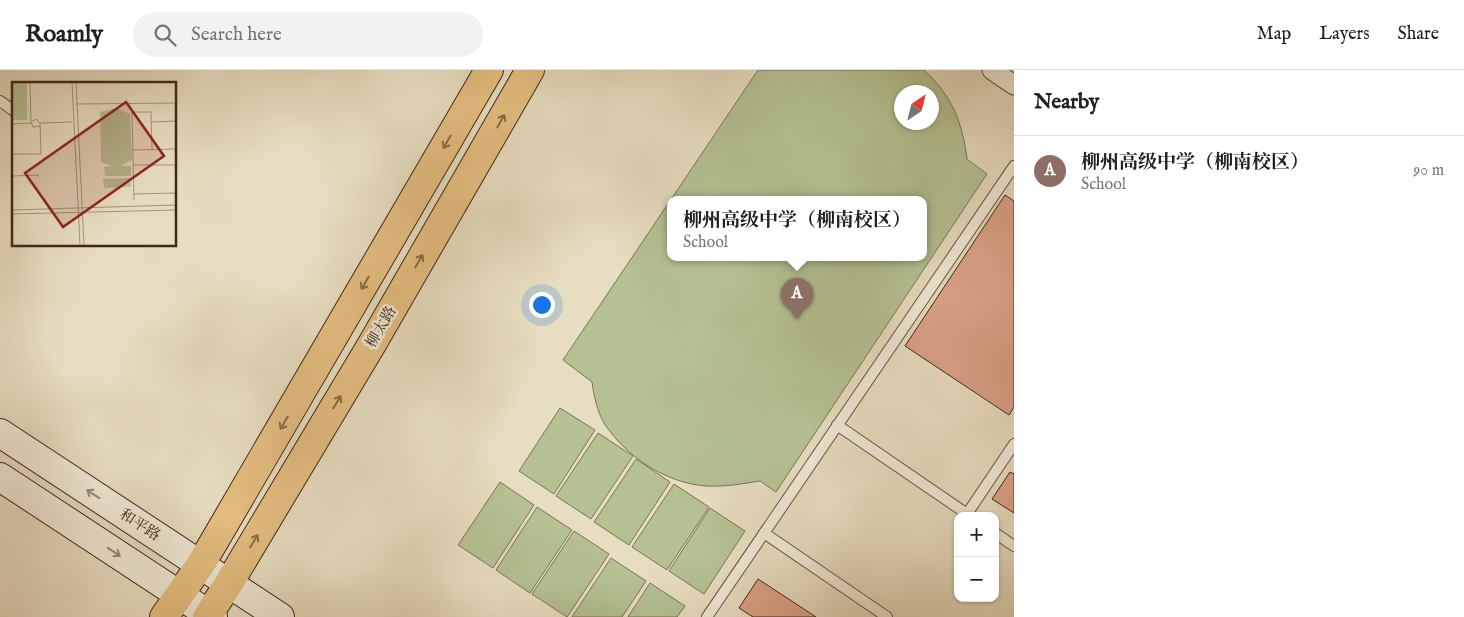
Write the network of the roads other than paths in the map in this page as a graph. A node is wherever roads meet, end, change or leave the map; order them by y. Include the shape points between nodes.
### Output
1 (489, 70) edge
2 (530, 70) edge
3 (992, 70) edge
4 (1014, 85) edge
5 (0, 101) edge
6 (12, 109) edge
7 (1014, 166) edge
8 (837, 425) junction
9 (0, 433) edge
10 (1014, 444) edge
11 (0, 477) edge
12 (965, 512) edge
13 (971, 512) edge
14 (764, 534) junction
15 (999, 536) edge
16 (1014, 546) edge
17 (201, 564) junction
18 (229, 583) junction
19 (180, 595) junction
20 (210, 616) edge
21 (164, 617) edge
22 (280, 617) edge
23 (707, 617) edge
24 (887, 617) edge

1 -> 17 main road
18 -> 2 main road, 柳太路
3 - 4 street
5 - 6 lane
7 - 8 lane
8 - 12 lane
8 - 14 lane
17 -> 9 main road, 和平路
10 - 13 lane
11 -> 19 main road
14 - 23 lane
14 - 24 lane
15 - 16 lane
17 - 18 main road, 和平路
17 - 19 main road
18 - 20 main road, 柳太路
18 - 22 main road, 和平路
19 - 20 main road
19 - 21 main road

